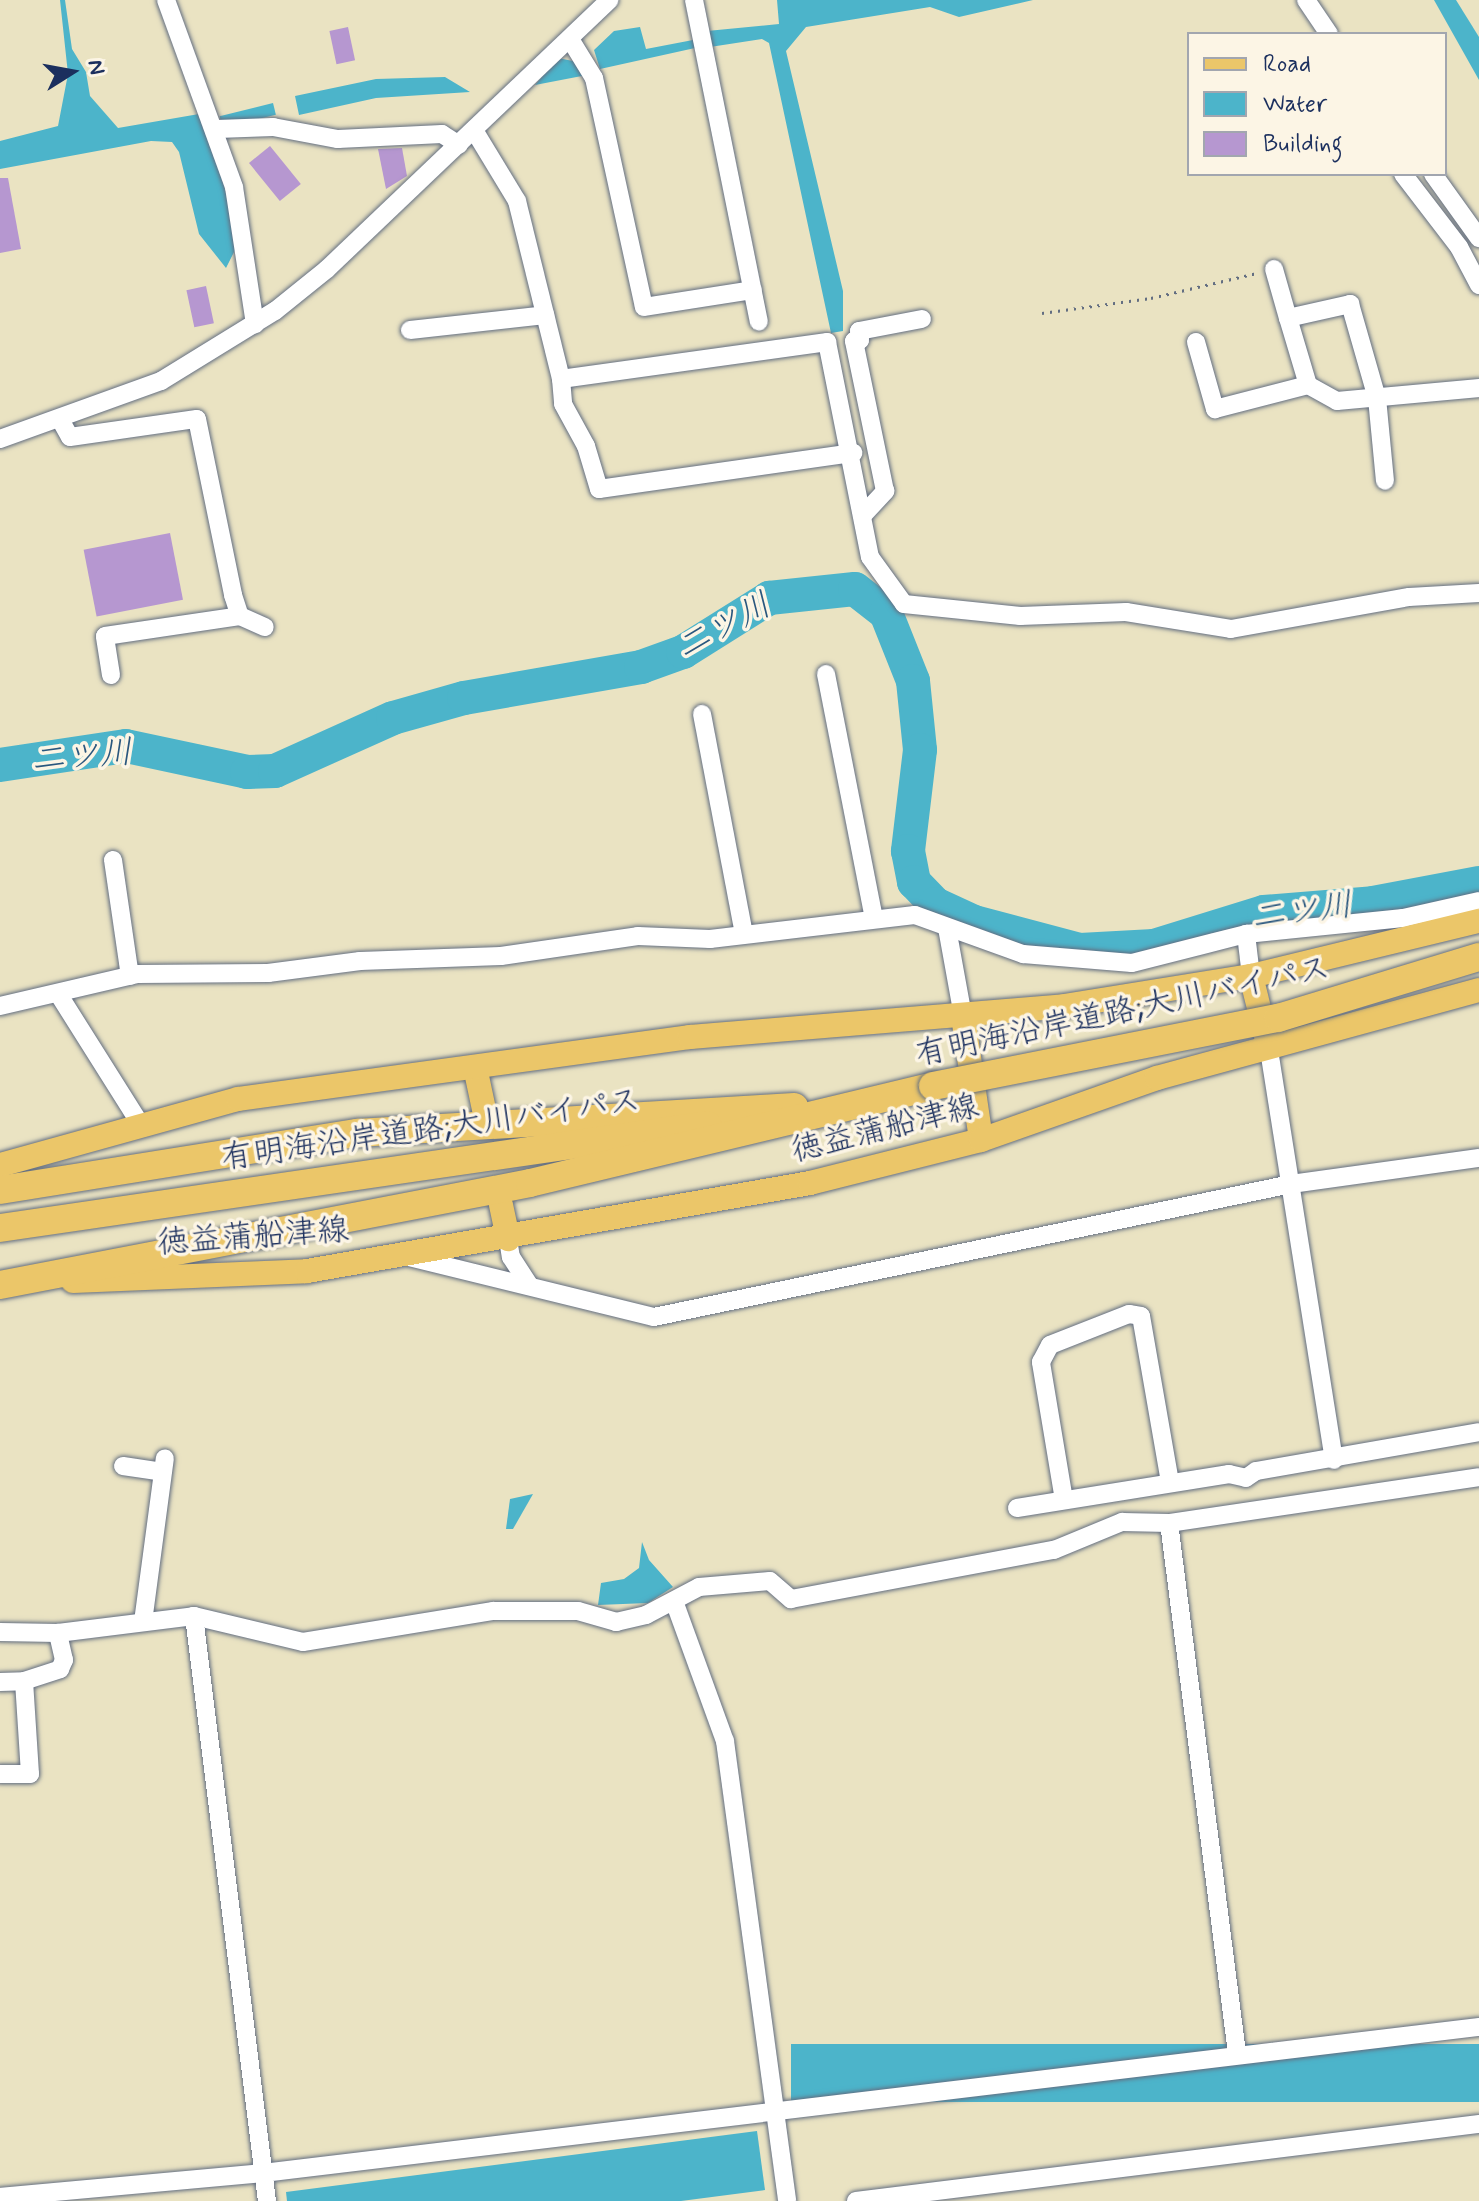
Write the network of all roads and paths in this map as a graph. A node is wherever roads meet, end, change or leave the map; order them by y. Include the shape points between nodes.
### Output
1 (166, 0) edge
2 (609, 0) edge
3 (694, 0) edge
4 (1306, 0) edge
5 (1328, 32) edge
6 (570, 39) junction
7 (217, 129) junction
8 (474, 130) junction
9 (459, 145) junction
10 (1405, 176) edge
11 (1434, 176) edge
12 (1479, 238) edge
13 (1274, 269) joint
14 (1479, 285) edge
15 (753, 290) junction
16 (1042, 313) dead end
17 (545, 315) junction
18 (1288, 318) junction
19 (922, 319) dead end
20 (759, 321) dead end
21 (255, 324) junction
22 (410, 330) dead end
23 (1196, 342) dead end
24 (561, 379) junction
25 (1308, 385) junction
26 (1479, 388) edge
27 (1377, 398) junction
28 (61, 421) junction
29 (0, 439) edge
30 (853, 453) junction
31 (1385, 481) dead end
32 (863, 515) junction
33 (1479, 593) edge
34 (240, 616) junction
35 (265, 627) dead end
36 (826, 674) dead end
37 (111, 675) dead end
38 (702, 714) dead end
39 (113, 860) dead end
40 (1479, 901) edge
41 (874, 918) junction
42 (1479, 921) edge
43 (947, 928) junction
44 (744, 934) junction
45 (1246, 934) junction
46 (1479, 957) edge
47 (1479, 969) edge
48 (130, 976) junction
49 (1251, 976) junction
50 (1479, 990) edge
51 (59, 995) junction
52 (0, 1006) edge
53 (963, 1016) junction
54 (1269, 1050) junction
55 (475, 1067) junction
56 (933, 1092) junction
57 (872, 1102) junction
58 (485, 1114) dead end
59 (141, 1125) junction
60 (981, 1140) junction
61 (1479, 1158) edge
62 (0, 1165) edge
63 (1291, 1184) junction
64 (0, 1190) edge
65 (501, 1205) dead end
66 (0, 1228) edge
67 (508, 1239) junction
68 (403, 1256) junction
69 (529, 1285) junction
70 (0, 1287) edge
71 (1479, 1432) edge
72 (1334, 1460) junction
73 (123, 1466) dead end
74 (1479, 1477) edge
75 (1170, 1483) junction
76 (1064, 1500) junction
77 (1017, 1508) dead end
78 (1169, 1523) junction
79 (674, 1601) junction
80 (194, 1616) junction
81 (143, 1622) junction
82 (0, 1632) edge
83 (58, 1633) junction
84 (24, 1681) junction
85 (0, 1682) edge
86 (0, 1774) edge
87 (1479, 2027) edge
88 (1237, 2053) junction
89 (777, 2112) junction
90 (1479, 2124) edge
91 (263, 2173) junction
92 (786, 2195) edge
93 (0, 2197) edge
94 (267, 2201) edge
95 (856, 2201) edge

1 - 7 street
2 - 6 street
3 - 15 street
4 - 5 street
6 - 8 street
6 - 15 street via 594,78 644,307
7 - 9 street via 273,127 338,139 442,134
7 - 21 street via 243,221
8 - 9 street
8 - 17 street via 517,201
9 - 21 street via 327,269
10 - 14 street via 1459,247
11 - 12 street
13 - 16 path via 1151,298
13 - 18 street
15 - 20 street
17 - 22 street
17 - 24 street
18 - 25 street
18 - 27 street via 1350,304
19 - 32 street via 859,331 860,340 854,341 885,491
21 - 28 street via 161,381
23 - 25 street via 1215,409
24 - 30 street via 563,404 586,446 599,489
24 - 30 street via 827,342
25 - 27 street via 1337,401
26 - 27 street
27 - 31 street
28 - 29 street
28 - 34 street via 70,437 197,419
30 - 32 street
32 - 33 street via 870,557 904,604 1020,616 1126,612 1231,629 1409,597
34 - 35 street
34 - 37 street via 105,636
36 - 41 street
38 - 44 street
39 - 48 street
40 - 45 street via 1403,918
41 - 43 street via 915,915
41 - 44 street
42 - 49 main road
43 - 45 street via 1023,954 1132,963
43 - 53 street
44 - 48 street via 638,936 501,956 360,961 268,973
45 - 49 street
46 - 56 highway, 有明海沿岸道路;大川バイパス, bridge via 1278,1018
47 - 56 highway, 有明海沿岸道路;大川バイパス via 1280,1028
48 - 51 street
49 - 53 main road via 1065,1006
49 - 54 main road
50 - 54 main road, 徳益蒲船津線
51 - 52 street
51 - 59 street
53 - 55 main road via 690,1037
53 - 60 main road
54 - 60 main road, 徳益蒲船津線 via 1157,1078
54 - 63 street
55 - 58 main road
55 - 59 main road via 238,1099
56 - 57 highway, 有明海沿岸道路;大川バイパス
57 - 64 highway via 357,1133
57 - 66 highway, 有明海沿岸道路;大川バイパス
57 - 70 highway via 530,1183
59 - 62 main road
60 - 67 main road, 徳益蒲船津線 via 714,1201
61 - 63 street
63 - 69 street via 654,1317
63 - 72 street
65 - 67 main road
67 - 68 main road, 徳益蒲船津線
67 - 69 street via 511,1257
68 - 69 street
68 - 70 main road, 徳益蒲船津線 via 307,1271
71 - 72 street
72 - 75 street via 1256,1471 1246,1478 1229,1474
73 - 81 street via 164,1465
74 - 78 street
75 - 76 street
75 - 76 street via 1141,1316 1129,1314 1050,1345 1041,1362
76 - 77 street
78 - 79 street via 1122,1522 1054,1550 791,1599 770,1581 699,1587
78 - 88 street
79 - 80 street via 616,1622 578,1611 493,1611 303,1642
79 - 89 street via 725,1741
80 - 81 street
80 - 91 street
81 - 83 street
82 - 83 street
83 - 84 street via 64,1660 60,1669
84 - 85 street
84 - 86 street via 30,1774
87 - 88 street
88 - 89 street
89 - 91 street
89 - 92 street
90 - 95 street
91 - 93 street
91 - 94 street

